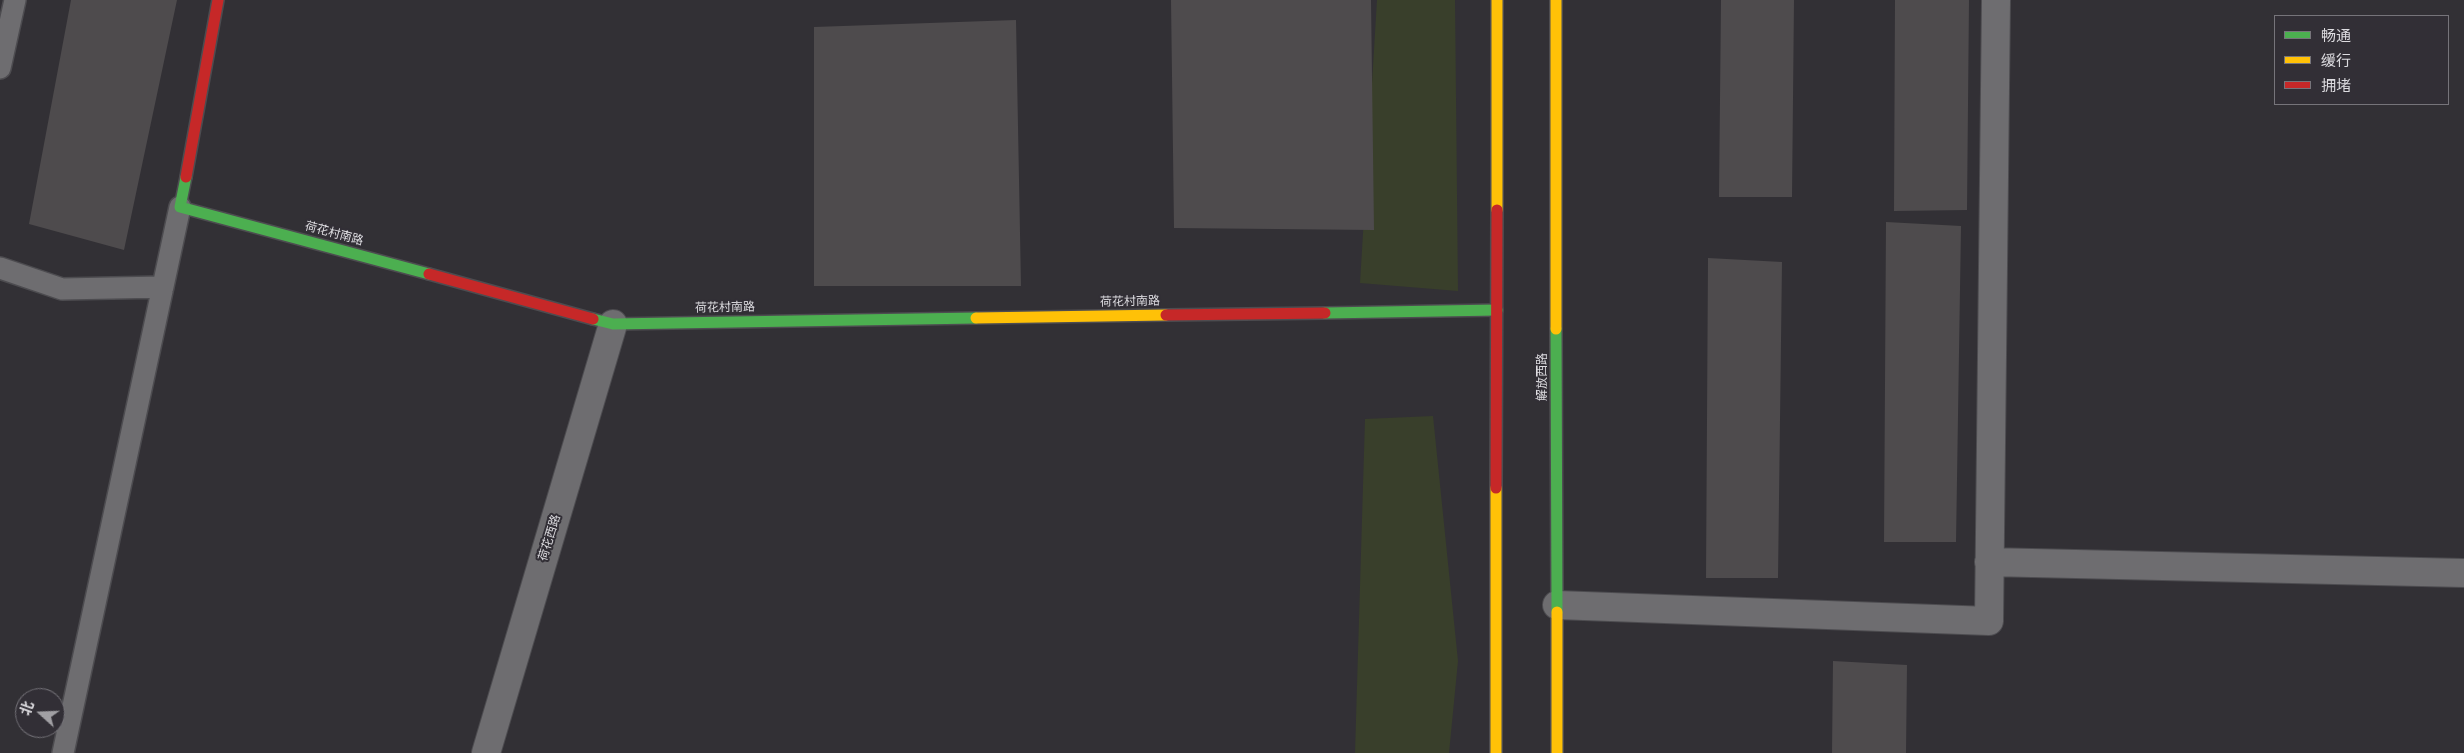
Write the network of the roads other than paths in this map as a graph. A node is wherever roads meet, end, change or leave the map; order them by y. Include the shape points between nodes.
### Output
1 (15, 0) edge
2 (218, 0) edge
3 (1497, 0) edge
4 (1556, 0) edge
5 (1996, 0) edge
6 (0, 68) edge
7 (180, 207) junction
8 (0, 268) edge
9 (163, 287) junction
10 (1497, 310) junction
11 (613, 324) junction
12 (1989, 562) junction
13 (2464, 573) edge
14 (1557, 605) junction
15 (63, 753) edge
16 (486, 753) edge
17 (1496, 753) edge
18 (1557, 753) edge

1 - 6 lane
2 - 7 street
3 - 10 street
4 - 14 street, 解放西路
5 - 12 street
7 - 9 lane
7 - 11 street, 荷花村南路
8 - 9 lane via 62,289
9 - 15 lane
10 - 11 street, 荷花村南路
10 - 17 street
11 - 16 street, 荷花西路
12 - 13 street
12 - 14 street via 1989,621
14 - 18 street, 解放西路

